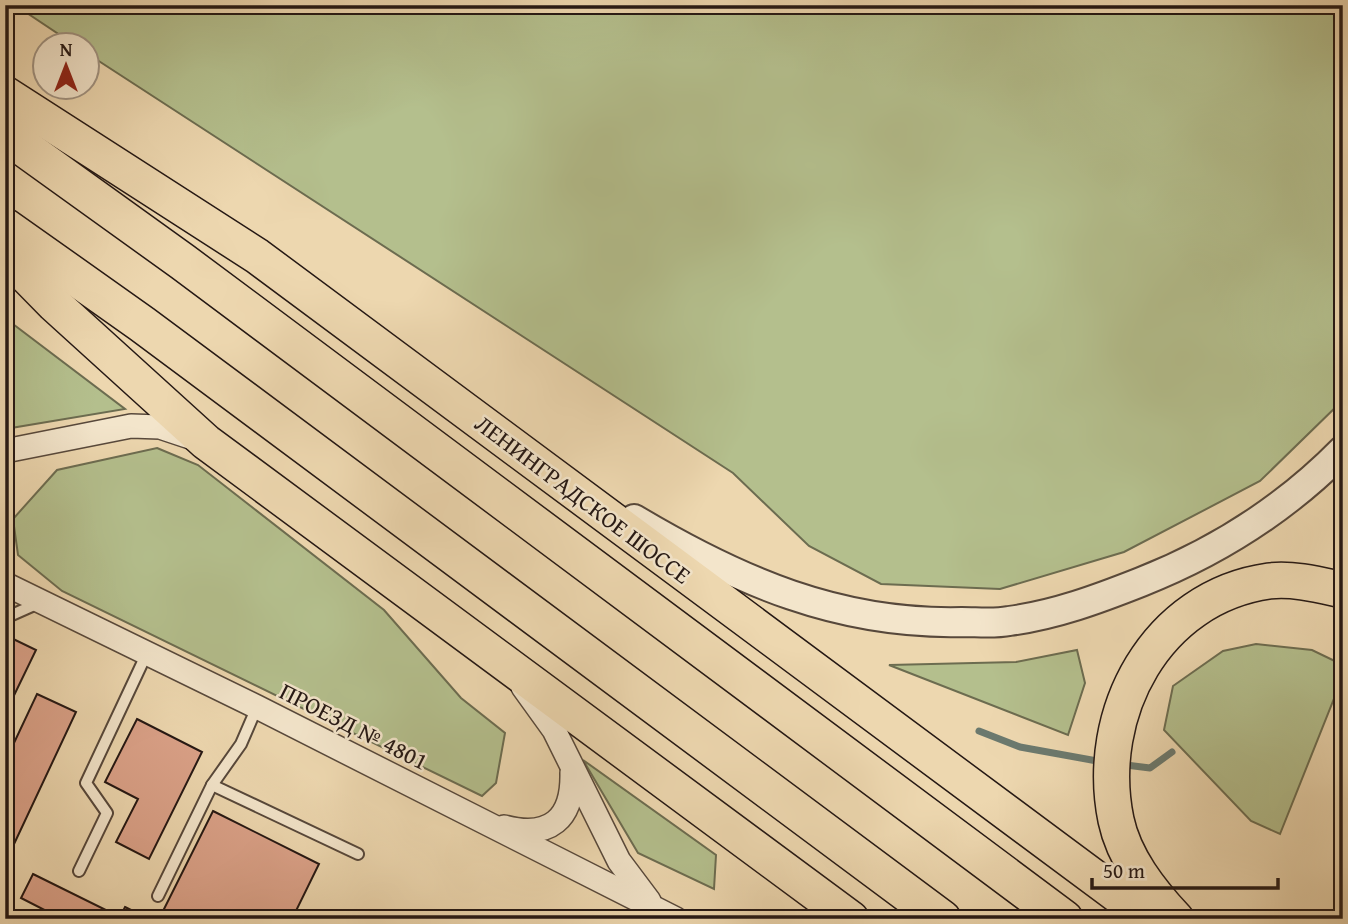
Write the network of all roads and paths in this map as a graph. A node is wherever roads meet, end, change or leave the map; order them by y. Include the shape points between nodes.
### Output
1 (5, 94) edge
2 (5, 134) edge
3 (5, 227) edge
4 (5, 254) edge
5 (498, 436) junction
6 (206, 442) junction
7 (46, 444) junction
8 (1343, 450) edge
9 (5, 451) edge
10 (5, 463) edge
11 (5, 571) edge
12 (5, 584) edge
13 (1343, 590) edge
14 (41, 602) junction
15 (5, 618) edge
16 (147, 653) junction
17 (505, 662) junction
18 (257, 706) junction
19 (572, 766) junction
20 (212, 785) junction
21 (485, 823) junction
22 (358, 854) dead end
23 (79, 871) dead end
24 (158, 896) dead end
25 (654, 907) junction
26 (676, 919) edge
27 (851, 919) edge
28 (942, 919) edge
29 (1064, 919) edge
30 (1150, 919) edge
31 (1176, 919) edge

1 - 5 main road, ЛЕНИНГРАДСКОЕ ШОССЕ via 257,256
2 - 29 highway, ЛЕНИНГРАДСКОЕ ШОССЕ
3 - 28 highway
4 - 6 main road
5 - 8 street via 697,557 771,590 874,617 940,623 1008,622 1088,603 1188,564 1270,513
5 - 30 main road, ЛЕНИНГРАДСКОЕ ШОССЕ
6 - 7 street via 160,426 131,426
6 - 17 main road
7 - 9 street
7 - 10 street
11 - 14 street
12 - 14 street, ПРОЕЗД № 4801
13 - 31 main road via 1271,580 1226,591 1186,614 1153,646 1131,683 1115,733 1111,766 1116,822 1133,867
14 - 15 lane
14 - 16 street, ПРОЕЗД № 4801
16 - 18 street, ПРОЕЗД № 4801
16 - 23 lane via 86,783 107,813
17 - 19 street via 554,730
17 - 27 main road
18 - 20 lane via 242,744
18 - 21 street, ПРОЕЗД № 4801
19 - 21 street via 572,797 567,811 552,824 517,831
19 - 25 street via 619,861
20 - 22 lane
20 - 24 lane
21 - 25 street, ПРОЕЗД № 4801
25 - 26 street, ПРОЕЗД № 4801

